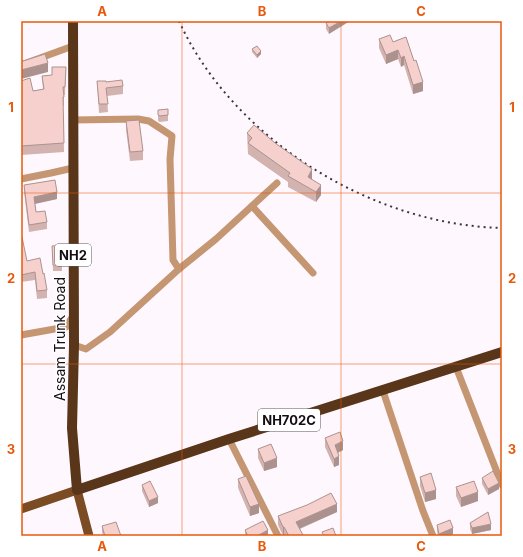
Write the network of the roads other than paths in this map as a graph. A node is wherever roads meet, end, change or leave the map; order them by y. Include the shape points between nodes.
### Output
1 (73, 21) edge
2 (73, 46) junction
3 (21, 65) edge
4 (73, 120) junction
5 (73, 168) junction
6 (21, 179) edge
7 (277, 183) dead end
8 (252, 206) junction
9 (179, 270) junction
10 (313, 273) dead end
11 (73, 316) junction
12 (21, 335) edge
13 (74, 345) junction
14 (502, 352) edge
15 (456, 367) junction
16 (383, 391) junction
17 (228, 439) junction
18 (502, 485) edge
19 (77, 490) junction
20 (21, 509) edge
21 (89, 536) edge
22 (278, 536) edge
23 (433, 536) edge

1 - 2 highway, Assam Trunk Road / NH2
2 - 3 street
2 - 4 highway, Assam Trunk Road / NH2
4 - 5 highway, Assam Trunk Road / NH2
4 - 9 street via 138,119 148,121 172,136 170,159 173,260
5 - 6 street
5 - 11 highway, Assam Trunk Road / NH2
7 - 8 street
8 - 9 street
8 - 10 street
9 - 13 street via 110,332 86,349
11 - 12 street via 66,327
11 - 13 highway, Assam Trunk Road / NH2
13 - 19 highway, Assam Trunk Road / NH2 via 72,428
14 - 15 highway, NH702C
15 - 16 highway, NH702C
15 - 18 street
16 - 17 highway, NH702C
16 - 23 street
17 - 19 highway, NH702C
17 - 22 street
19 - 20 main road
19 - 21 main road

